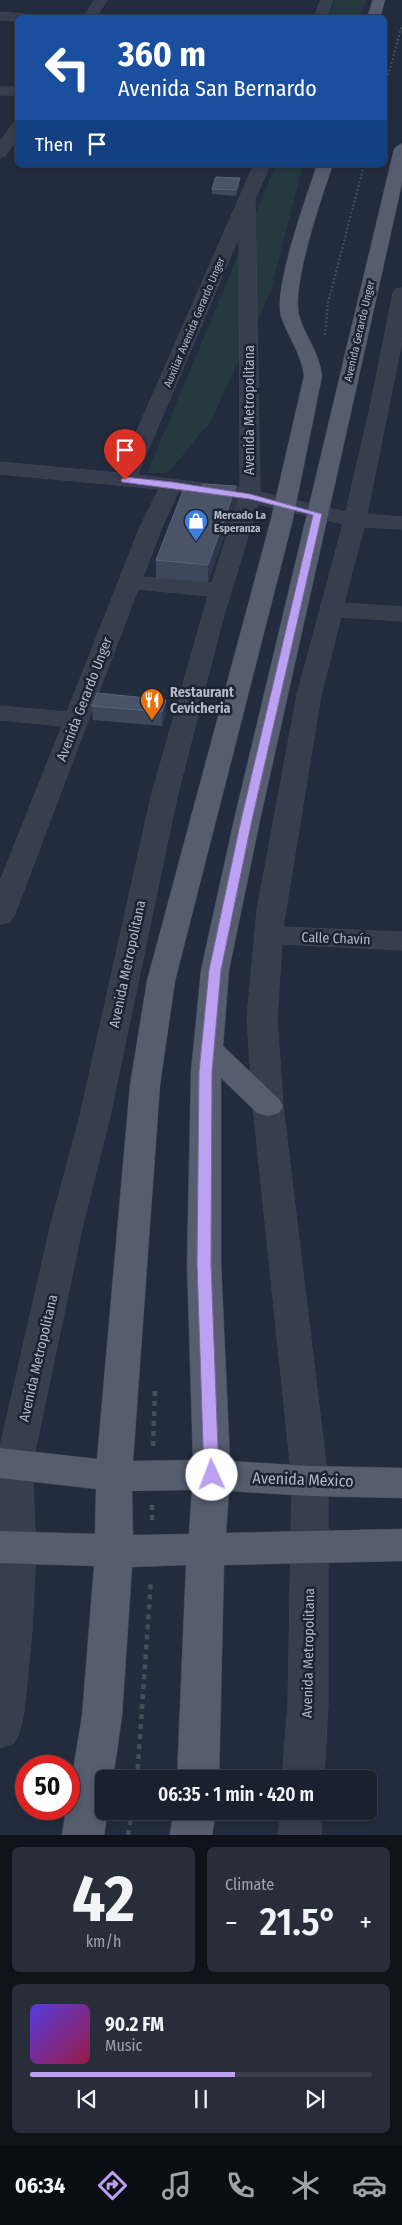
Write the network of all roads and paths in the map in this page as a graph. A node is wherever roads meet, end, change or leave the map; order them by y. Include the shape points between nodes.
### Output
1 (101, 0) edge
2 (327, 0) edge
3 (379, 0) edge
4 (91, 15) edge
5 (321, 15) edge
6 (374, 15) edge
7 (0, 16) edge
8 (15, 17) edge
9 (402, 25) edge
10 (387, 80) edge
11 (0, 91) edge
12 (15, 92) edge
13 (15, 132) edge
14 (8, 147) edge
15 (402, 149) edge
16 (261, 167) edge
17 (324, 167) edge
18 (247, 199) junction
19 (402, 293) edge
20 (396, 363) edge
21 (0, 468) edge
22 (125, 480) junction
23 (172, 484) junction
24 (250, 496) junction
25 (284, 504) junction
26 (318, 514) junction
27 (355, 520) junction
28 (402, 523) edge
29 (130, 582) junction
30 (220, 590) junction
31 (330, 609) junction
32 (402, 614) edge
33 (0, 713) edge
34 (76, 720) junction
35 (0, 916) edge
36 (270, 935) junction
37 (402, 941) edge
38 (208, 1048) junction
39 (268, 1106) junction
40 (7, 1464) edge
41 (212, 1475) junction
42 (114, 1476) junction
43 (310, 1480) junction
44 (402, 1482) edge
45 (402, 1545) edge
46 (9, 1548) edge
47 (309, 1548) junction
48 (206, 1549) junction
49 (114, 1551) junction
50 (0, 1730) edge
51 (198, 1770) edge
52 (304, 1770) edge
53 (130, 1820) edge
54 (194, 1820) edge
55 (301, 1820) edge
56 (83, 1835) edge
57 (128, 1835) edge
58 (191, 1835) edge
59 (300, 1835) edge

1 - 4 street
2 - 5 street
3 - 6 main road
7 - 8 street
9 - 10 path
11 - 12 street
13 - 14 street
15 - 26 main road, Avenida Gerardo Unger
16 - 18 street, Auxiliar Avenida Gerardo Unger
17 - 25 main road via 288,295 290,315 311,360 313,376
18 - 22 street, Auxiliar Avenida Gerardo Unger
18 - 24 street, Avenida Metropolitana
19 - 20 street
20 - 27 street
21 - 22 street
22 - 23 street
23 - 24 street
23 - 29 street, Avenida Gerardo Unger
24 - 25 street
24 - 30 street, Avenida Metropolitana
25 - 26 street
25 - 42 main road via 160,982 145,1085
26 - 27 street
26 - 38 main road via 215,970
27 - 28 street
27 - 31 street, Avenida Metropolitana
29 - 30 street
29 - 34 street, Avenida Gerardo Unger
30 - 40 street, Avenida Metropolitana via 164,797 94,1116
31 - 32 street
31 - 36 street, Avenida Metropolitana via 308,695 271,910
33 - 34 street
34 - 35 street, Avenida Gerardo Unger
36 - 37 street, Calle Chavín
36 - 39 street, Avenida Metropolitana via 262,1018
38 - 39 main road
38 - 41 main road via 204,1263
39 - 43 street, Avenida Metropolitana
40 - 42 main road, Avenida México
40 - 46 street, Avenida Metropolitana
41 - 42 main road, Avenida México
41 - 43 main road, Avenida México
41 - 48 main road
42 - 49 main road
43 - 44 main road, Avenida México
43 - 47 street, Avenida Metropolitana
45 - 47 main road
46 - 49 main road
46 - 50 street, Avenida Metropolitana via 13,1631
47 - 48 main road
47 - 52 street, Avenida Metropolitana via 308,1704
48 - 49 main road
48 - 51 main road
49 - 56 main road via 102,1716
53 - 57 path
54 - 58 main road
55 - 59 street

